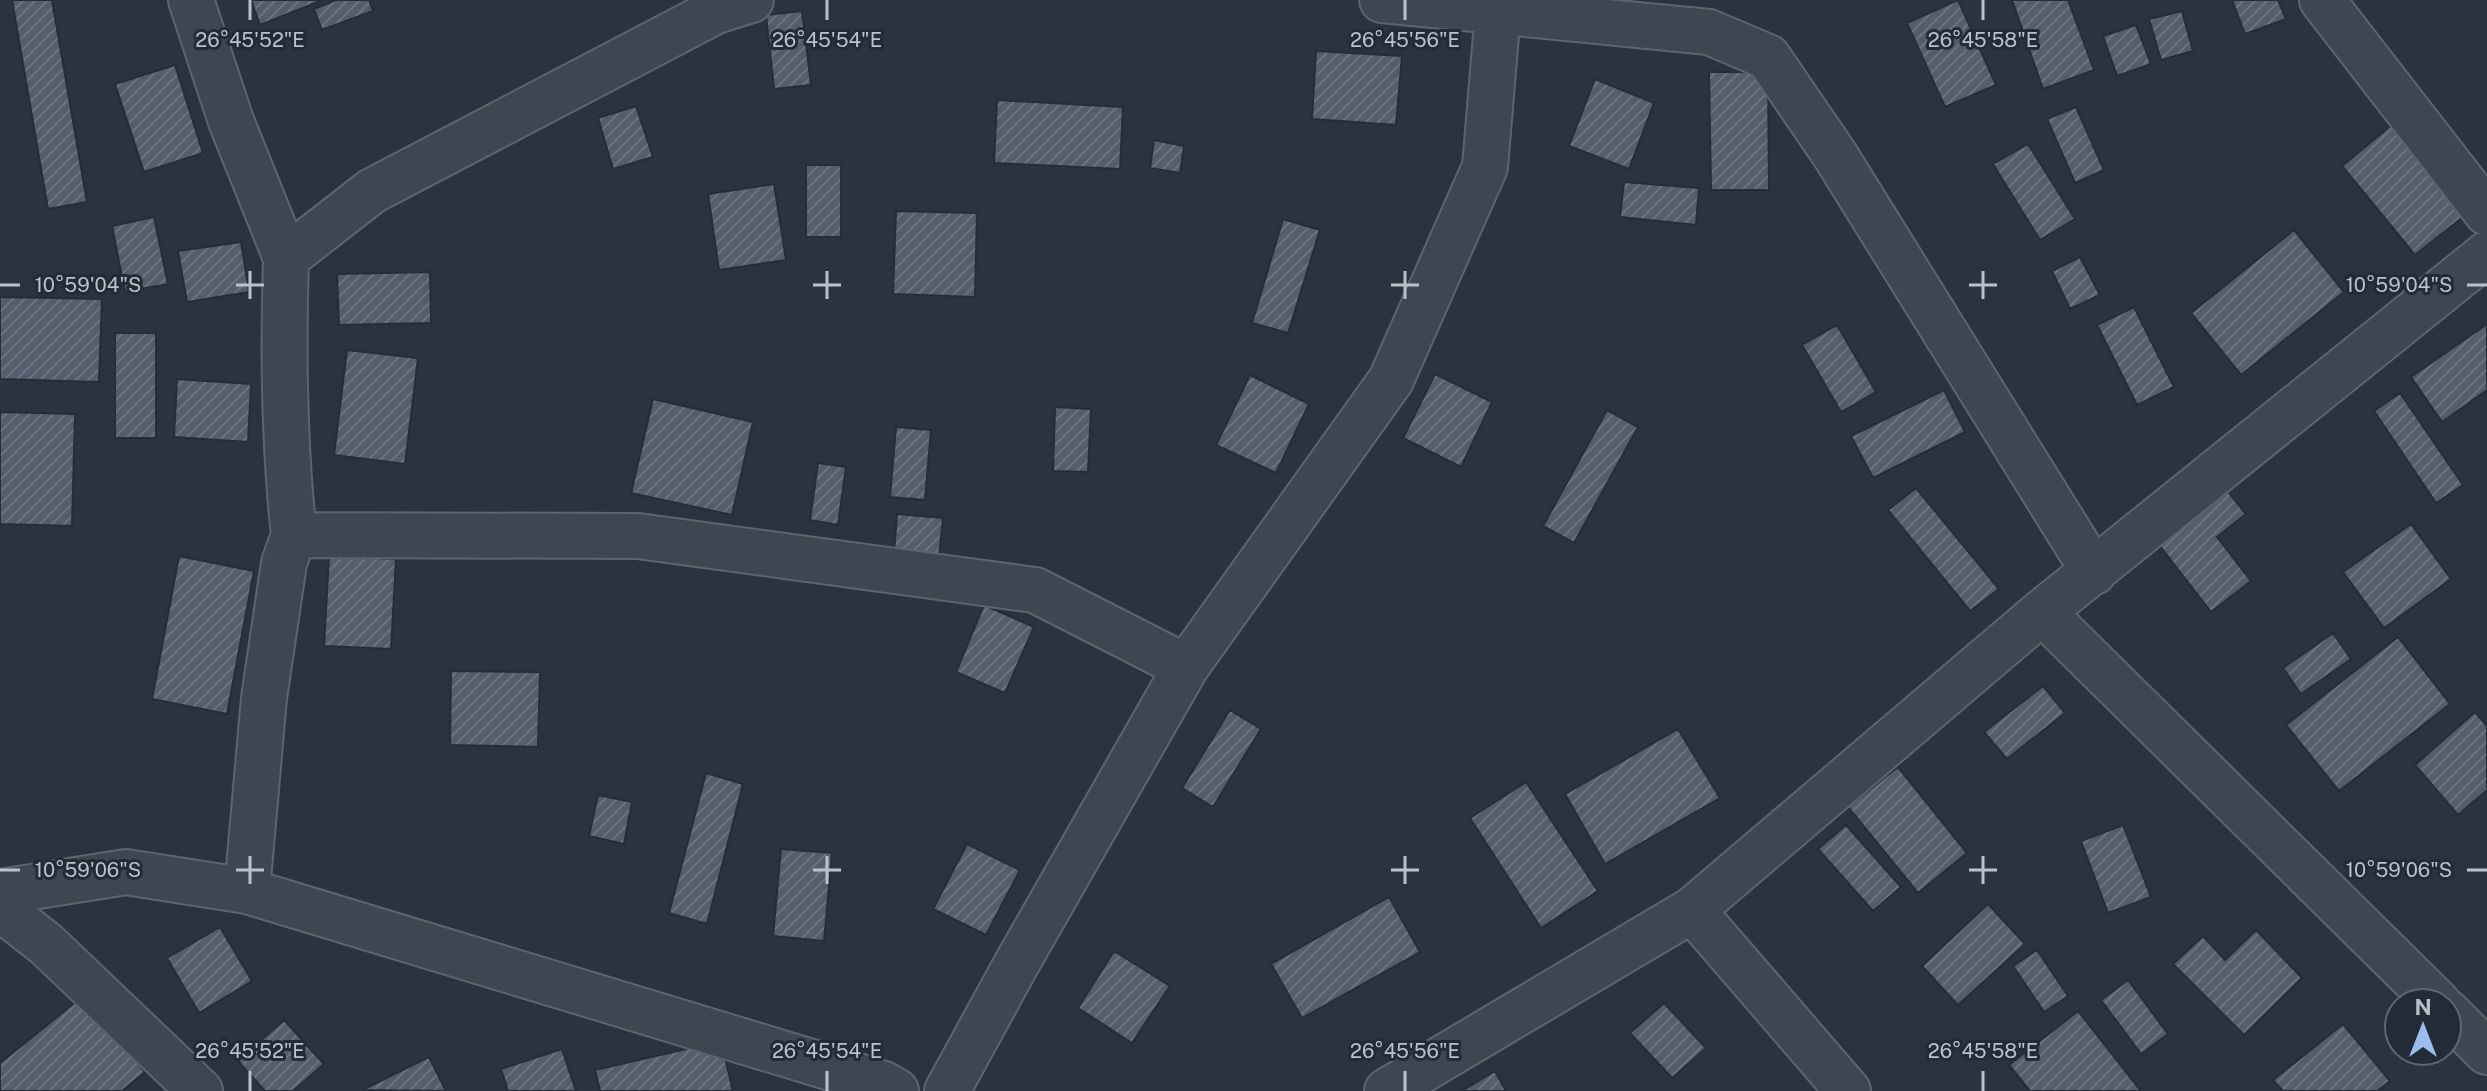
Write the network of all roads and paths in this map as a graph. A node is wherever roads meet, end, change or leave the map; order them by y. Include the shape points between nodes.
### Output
1 (191, 0) edge
2 (1382, 0) edge
3 (2322, 0) edge
4 (727, 4) edge
5 (1498, 11) junction
6 (2487, 213) edge
7 (2487, 254) edge
8 (286, 258) junction
9 (294, 535) junction
10 (2094, 572) junction
11 (2042, 612) junction
12 (1186, 667) junction
13 (247, 891) junction
14 (0, 892) edge
15 (0, 908) edge
16 (1692, 910) junction
17 (2422, 987) edge
18 (2463, 1028) edge
19 (2487, 1052) edge
20 (200, 1091) edge
21 (896, 1091) edge
22 (947, 1091) edge
23 (1387, 1091) edge
24 (1848, 1091) edge

1 - 8 street via 231,121
2 - 5 street
3 - 6 street
4 - 8 street via 372,191
5 - 10 street via 1709,32 1768,57 1835,155
5 - 12 street via 1485,167 1391,380
7 - 10 street
8 - 9 street
9 - 12 street via 638,536 1035,590
9 - 13 street via 284,563 264,698
10 - 11 street
11 - 16 street
11 - 17 street
12 - 22 street
13 - 14 street via 126,872
13 - 21 street
15 - 20 street via 46,944
16 - 23 street
16 - 24 street
18 - 19 street

